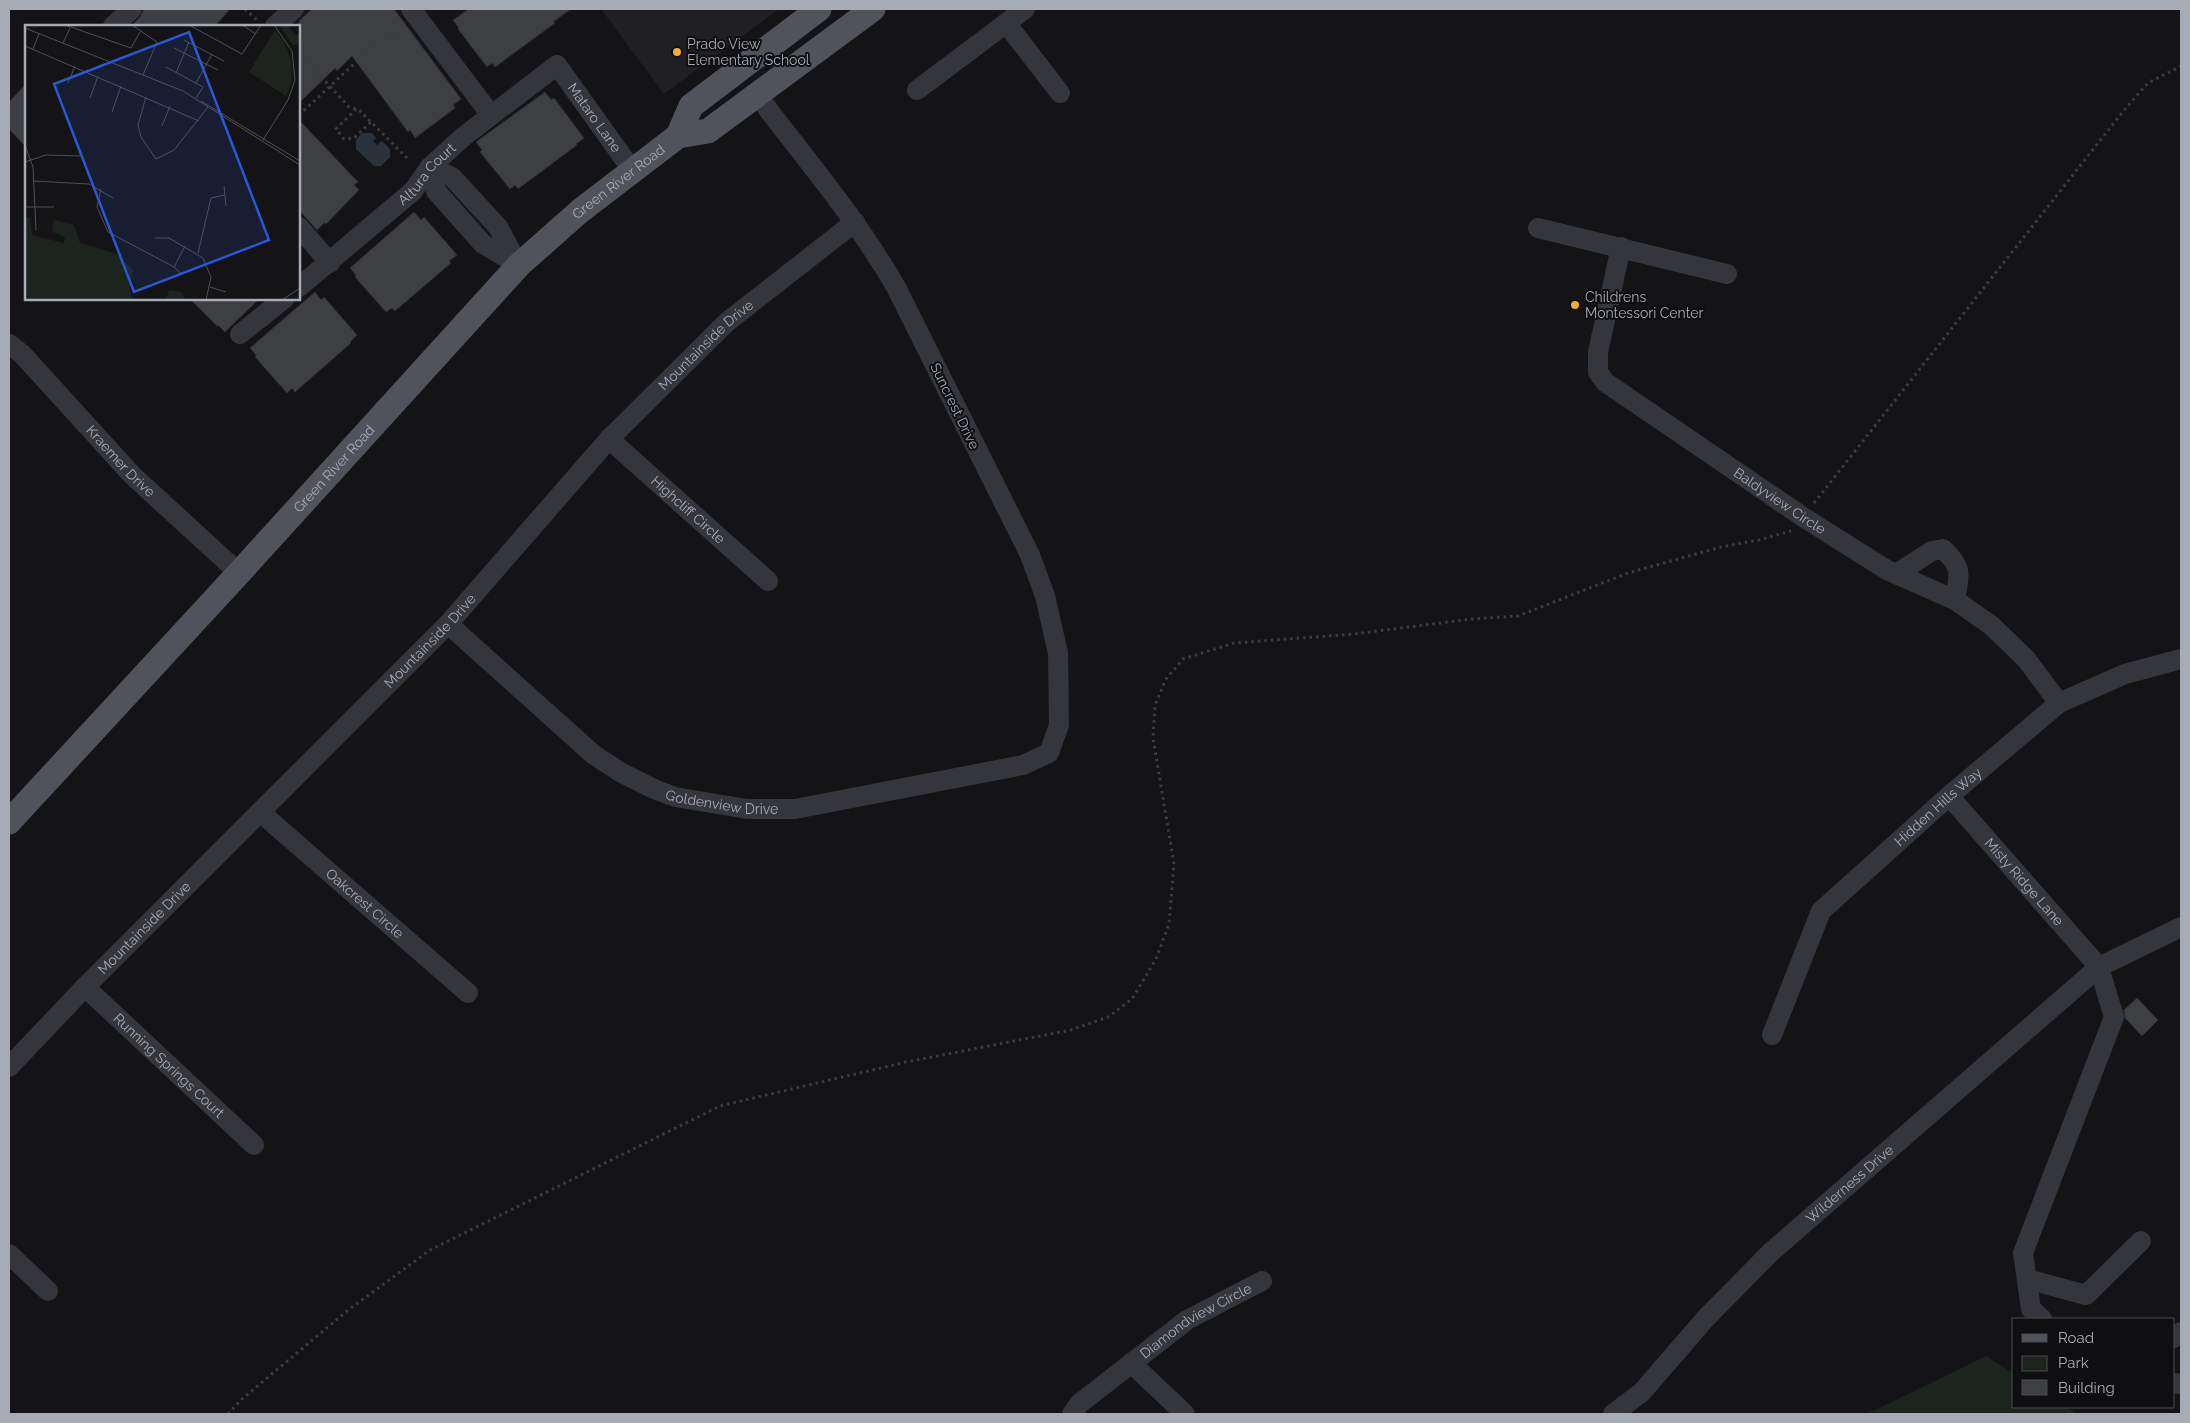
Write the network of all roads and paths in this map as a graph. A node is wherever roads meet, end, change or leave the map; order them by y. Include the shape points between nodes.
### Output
1 (132, 9) edge
2 (245, 9) edge
3 (294, 9) edge
4 (819, 9) edge
5 (873, 9) edge
6 (1025, 9) edge
7 (410, 16) edge
8 (1006, 23) junction
9 (267, 24) edge
10 (114, 25) edge
11 (776, 41) junction
12 (300, 55) edge
13 (557, 65) joint
14 (2181, 66) edge
15 (330, 87) junction
16 (917, 90) dead end
17 (1060, 93) dead end
18 (757, 95) junction
19 (356, 109) junction
20 (300, 114) edge
21 (491, 115) junction
22 (371, 122) junction
23 (678, 136) junction
24 (408, 160) dead end
25 (430, 167) junction
26 (632, 170) junction
27 (855, 222) junction
28 (1538, 228) dead end
29 (300, 229) edge
30 (1621, 247) junction
31 (330, 263) junction
32 (519, 265) junction
33 (1727, 274) dead end
34 (300, 286) edge
35 (283, 300) edge
36 (240, 334) dead end
37 (9, 344) edge
38 (609, 439) junction
39 (1811, 506) dead end
40 (1797, 526) dead end
41 (239, 573) junction
42 (1896, 574) junction
43 (768, 581) dead end
44 (1955, 600) junction
45 (448, 624) junction
46 (2181, 659) edge
47 (2059, 704) junction
48 (1049, 753) joint
49 (1949, 796) junction
50 (260, 812) junction
51 (9, 822) edge
52 (2181, 927) edge
53 (2099, 967) junction
54 (85, 986) junction
55 (468, 993) dead end
56 (1772, 1035) dead end
57 (9, 1067) edge
58 (254, 1145) dead end
59 (2141, 1242) dead end
60 (9, 1254) edge
61 (2027, 1279) junction
62 (1262, 1281) dead end
63 (48, 1291) dead end
64 (2041, 1318) edge
65 (1131, 1363) junction
66 (228, 1414) edge
67 (1072, 1414) edge
68 (1185, 1414) edge
69 (1613, 1414) edge

1 - 10 street
2 - 9 path
3 - 9 street
4 - 11 main road, Green River Road
5 - 18 main road, Green River Road
6 - 8 street
7 - 15 path
7 - 21 street
8 - 16 street
8 - 17 street
11 - 18 main road
11 - 23 main road, Green River Road via 690,106
12 - 15 path
13 - 21 street, Altura Court
13 - 26 street, Mataro Lane
14 - 39 path via 2148,83 2124,109
15 - 19 path via 349,107
15 - 20 path
18 - 23 main road, Green River Road via 708,131
18 - 27 street, Suncrest Drive
19 - 22 path
19 - 22 path via 336,130 344,138 354,138
21 - 25 street, Altura Court
22 - 24 path
23 - 26 main road, Green River Road
25 - 31 street, Altura Court via 413,192
25 - 32 street via 452,177 498,228
26 - 32 main road, Green River Road
27 - 38 street, Mountainside Drive via 727,322
27 - 48 street, Suncrest Drive via 896,287 1030,555 1045,596 1058,653 1059,725
28 - 30 street
29 - 31 street
30 - 33 street
30 - 42 street, Baldyview Circle via 1598,352 1598,372 1605,382 1803,517
31 - 34 street, Altura Court
32 - 41 main road, Green River Road
35 - 36 street
37 - 41 street, Kraemer Drive via 22,354 132,475
38 - 43 street, Highcliff Circle
38 - 45 street, Mountainside Drive
40 - 66 path via 1759,540 1628,573 1518,616 1234,643 1183,659 1166,679 1155,705 1153,738 1174,864 1169,924 1156,959 1132,999 1108,1017 1071,1030 906,1062 720,1106 430,1250 346,1311
41 - 51 main road, Green River Road
42 - 44 street, Baldyview Circle
42 - 44 street via 1932,551 1942,549 1956,562 1959,574
44 - 47 street, Baldyview Circle via 1992,626 2026,658
45 - 48 street, Goldenview Drive via 594,755 622,774 675,797 747,809 795,809 1023,765
45 - 50 street, Mountainside Drive
46 - 47 street, Hidden Hills Way via 2124,674
47 - 49 street, Hidden Hills Way
49 - 53 street, Misty Ridge Lane
49 - 56 street, Hidden Hills Way via 1820,910
50 - 54 street, Mountainside Drive
50 - 55 street, Oakcrest Circle
52 - 53 street, Wilderness Drive
53 - 61 street via 2114,1017 2023,1253
53 - 69 street, Wilderness Drive via 1771,1252 1705,1318 1642,1392
54 - 57 street, Mountainside Drive
54 - 58 street, Running Springs Court
59 - 61 street via 2086,1295
60 - 63 street
61 - 64 street via 2031,1309
62 - 65 street, Diamondview Circle via 1187,1320
65 - 67 street, Diamondview Circle
65 - 68 street

